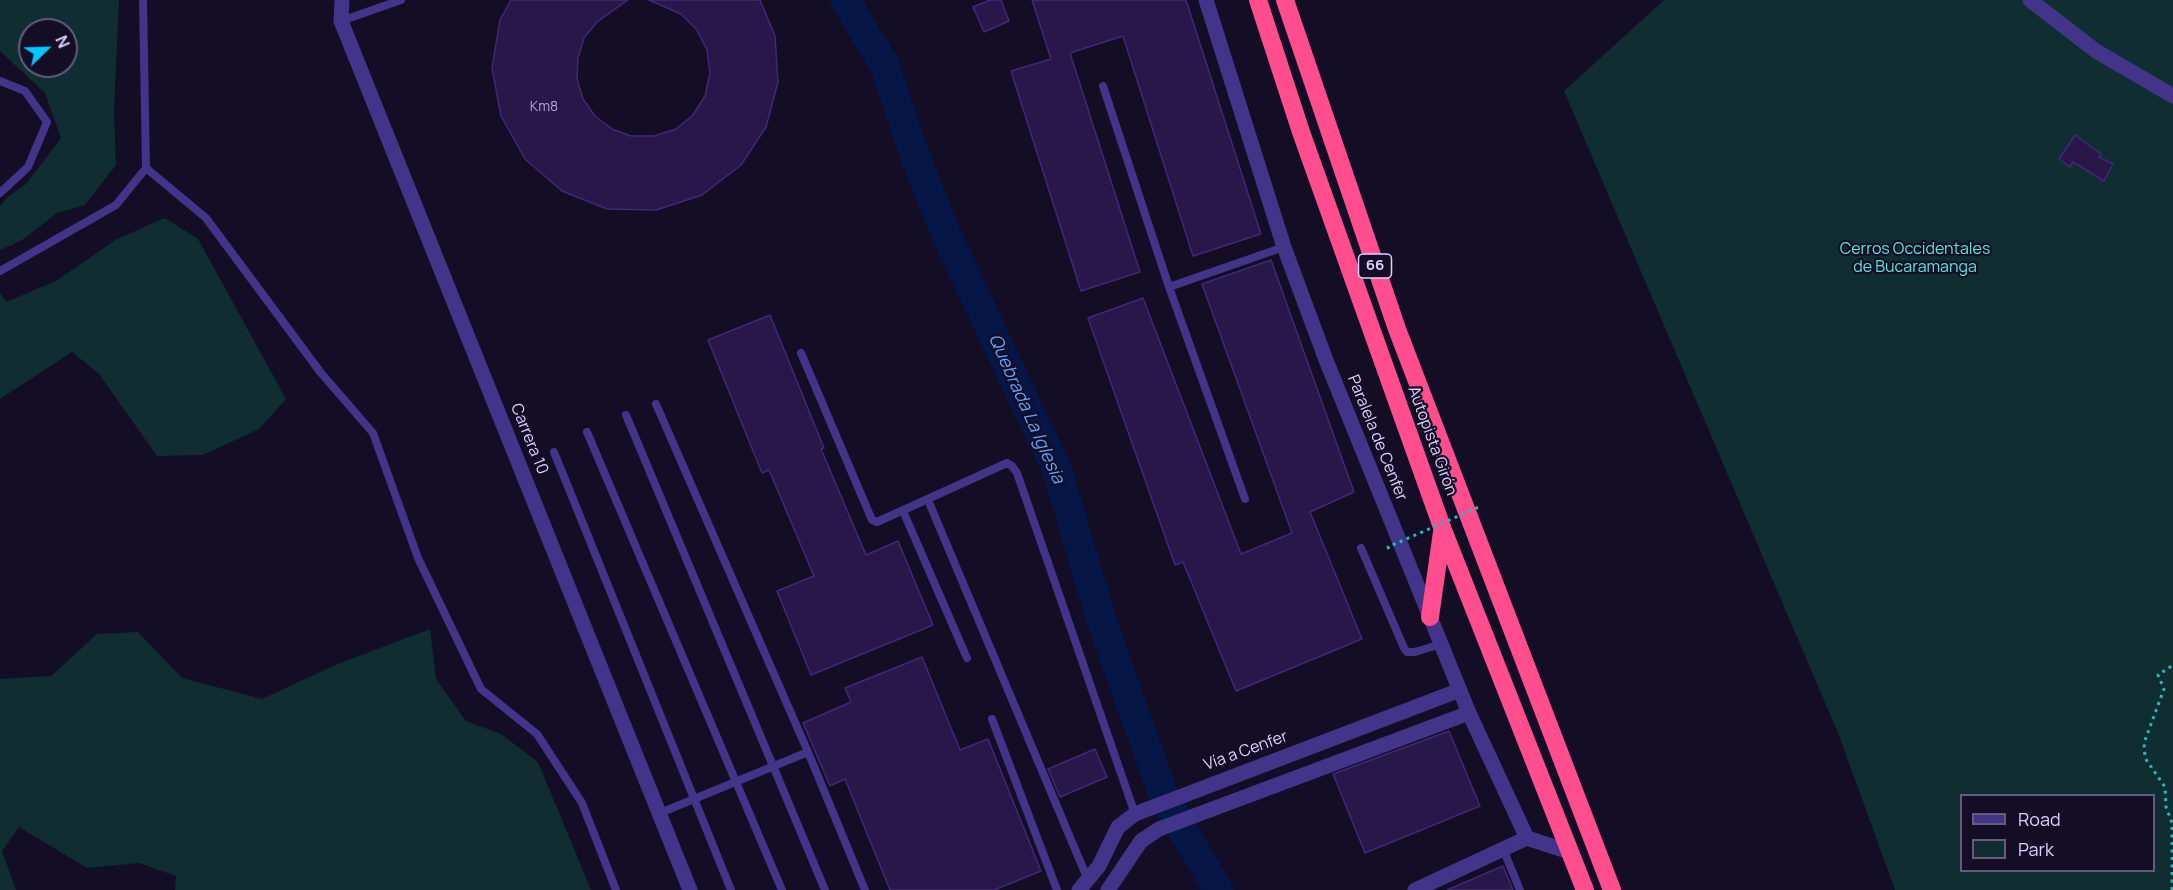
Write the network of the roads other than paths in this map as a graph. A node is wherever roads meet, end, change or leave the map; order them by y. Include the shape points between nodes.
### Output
1 (143, 0) edge
2 (342, 0) edge
3 (401, 0) edge
4 (1206, 0) edge
5 (1258, 0) edge
6 (1284, 0) edge
7 (2030, 0) edge
8 (341, 21) junction
9 (0, 81) edge
10 (1103, 86) dead end
11 (2173, 96) edge
12 (146, 168) junction
13 (0, 193) edge
14 (1284, 247) junction
15 (0, 271) edge
16 (1169, 287) junction
17 (801, 353) dead end
18 (656, 404) dead end
19 (626, 416) dead end
20 (587, 432) dead end
21 (554, 452) dead end
22 (1245, 499) dead end
23 (928, 500) junction
24 (903, 511) junction
25 (1443, 530) junction
26 (1361, 548) dead end
27 (1430, 617) junction
28 (1441, 644) junction
29 (968, 658) dead end
30 (1460, 690) junction
31 (1469, 713) junction
32 (992, 719) dead end
33 (808, 752) junction
34 (774, 765) junction
35 (736, 781) junction
36 (694, 799) junction
37 (660, 813) junction
38 (1135, 814) junction
39 (1527, 837) junction
40 (1503, 849) junction
41 (1570, 852) junction
42 (1084, 885) edge
43 (616, 890) edge
44 (690, 890) edge
45 (731, 890) edge
46 (782, 890) edge
47 (825, 890) edge
48 (865, 890) edge
49 (1058, 890) edge
50 (1108, 890) edge
51 (1415, 890) edge
52 (1520, 890) edge
53 (1585, 890) edge
54 (1612, 890) edge

1 - 12 lane
2 - 8 street, Carrera 10
3 - 8 lane
4 - 14 street, Paralela de Cenfer
5 - 25 highway, Autopista Girón / 66
6 - 54 highway, Autopista Girón / 66 via 1398,329
7 - 11 street via 2096,51
8 - 37 street, Carrera 10
9 - 13 lane via 25,91 47,122 28,166
10 - 16 lane
12 - 15 lane via 116,205
12 - 43 lane via 206,218 321,373 373,433 418,558 481,689 537,734 582,803
14 - 16 lane
14 - 27 street, Paralela de Cenfer
16 - 22 lane
17 - 24 lane via 870,516 877,522
18 - 33 lane
19 - 34 lane
20 - 35 lane
21 - 36 lane
23 - 24 lane
23 - 38 lane via 1008,463 1017,473
23 - 42 lane
24 - 29 lane
25 - 27 highway
25 - 41 highway, Autopista Girón / 66
26 - 28 lane via 1407,652
27 - 28 street, Paralela de Cenfer
28 - 30 street, Paralela de Cenfer
30 - 31 street, Paralela de Cenfer
30 - 38 street, Vía a Cenfer
31 - 39 street, Paralela de Cenfer
31 - 50 street via 1159,830 1141,841
32 - 49 lane
33 - 34 lane
33 - 48 lane
34 - 35 lane
34 - 47 lane
35 - 36 lane
35 - 46 lane
36 - 37 lane
36 - 45 lane
37 - 44 street, Carrera 10
38 - 42 street, Vía a Cenfer via 1118,827
39 - 40 street
39 - 41 street
40 - 51 street
40 - 52 lane
41 - 53 highway, Autopista Girón / 66

